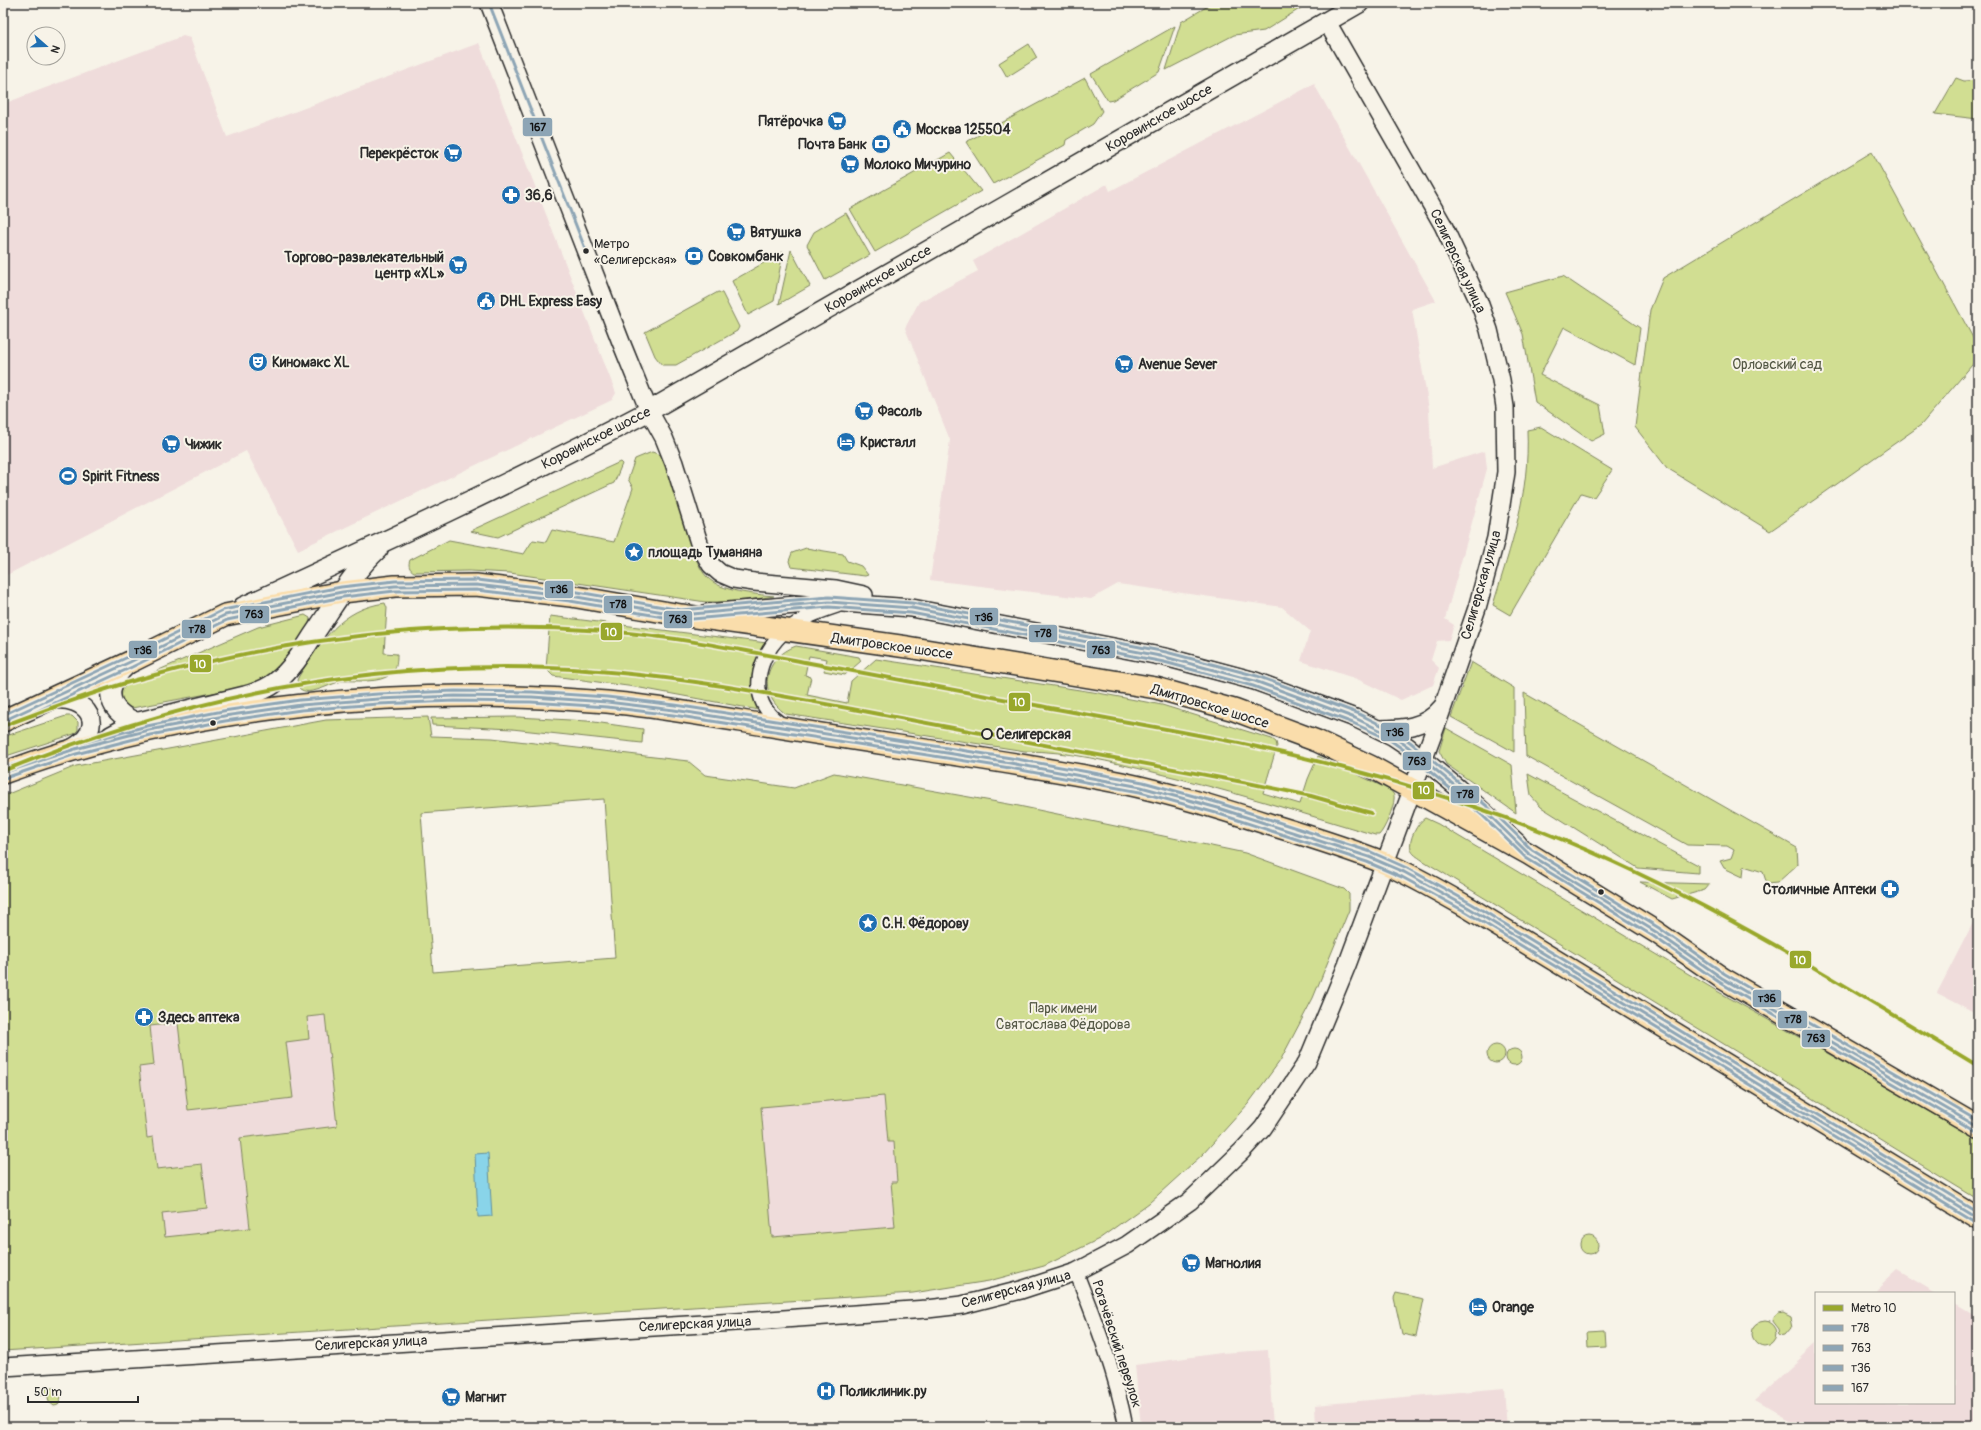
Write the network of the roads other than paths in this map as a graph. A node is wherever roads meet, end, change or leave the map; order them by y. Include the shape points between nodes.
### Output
1 (489, 3) edge
2 (1360, 3) edge
3 (1327, 22) junction
4 (650, 411) junction
5 (388, 541) junction
6 (342, 592) junction
7 (850, 602) junction
8 (912, 608) junction
9 (225, 615) junction
10 (681, 615) junction
11 (787, 630) junction
12 (130, 662) junction
13 (40, 704) junction
14 (1443, 707) junction
15 (3, 721) edge
16 (135, 723) junction
17 (158, 728) junction
18 (1378, 729) junction
19 (799, 730) junction
20 (101, 742) junction
21 (68, 750) junction
22 (1423, 759) junction
23 (3, 773) edge
24 (1411, 789) junction
25 (1529, 854) junction
26 (1385, 863) junction
27 (1978, 1127) edge
28 (1978, 1218) edge
29 (1076, 1272) junction
30 (3, 1367) edge
31 (1126, 1427) edge

1 - 4 street
2 - 3 main road, Коровинское шоссе
3 - 4 main road, Коровинское шоссе
3 - 14 street, Селигерская улица via 1442,224 1479,302 1489,330 1501,380 1505,407 1506,465 1497,532 1489,570
4 - 5 main road, Коровинское шоссе
4 - 8 street via 674,463 700,546 711,565 720,573 734,579 754,582 836,589
5 - 6 main road, Коровинское шоссе via 367,559
5 - 9 main road, Коровинское шоссе
6 - 9 main road, Дмитровское шоссе
6 - 10 main road, Дмитровское шоссе via 395,586 476,586 571,596
6 - 16 main road via 288,671 261,691
7 - 8 street
7 - 10 street
7 - 11 street via 808,616
8 - 18 street via 1165,657 1255,681 1330,708
9 - 12 main road, Дмитровское шоссе
10 - 11 main road, Дмитровское шоссе
11 - 19 street via 776,641 764,660 760,669 759,690 772,717 784,725
11 - 24 main road, Дмитровское шоссе via 1156,688 1234,710 1317,741
12 - 13 main road, Дмитровское шоссе
12 - 16 main road via 114,679 110,695 116,711
13 - 15 main road, Дмитровское шоссе
13 - 21 street via 64,699 77,703 88,711 92,724 90,732 81,744
14 - 18 street via 1435,716 1417,725
14 - 22 street, Селигерская улица
16 - 17 main road
16 - 20 main road
17 - 19 main road via 316,704 491,695 660,707
17 - 20 main road
18 - 22 street
19 - 26 main road via 1123,784 1198,802 1337,845
20 - 21 main road
21 - 23 main road
22 - 24 street, Селигерская улица
22 - 25 street via 1485,811
24 - 25 main road, Дмитровское шоссе
24 - 26 street, Селигерская улица
25 - 27 main road, Дмитровское шоссе via 1656,932 1722,978
26 - 28 main road via 1469,908
26 - 29 street, Селигерская улица via 1307,1062 1263,1128 1190,1201 1127,1245
29 - 30 street, Селигерская улица via 984,1300 927,1309
29 - 31 street, Рогачёвский переулок via 1110,1367

